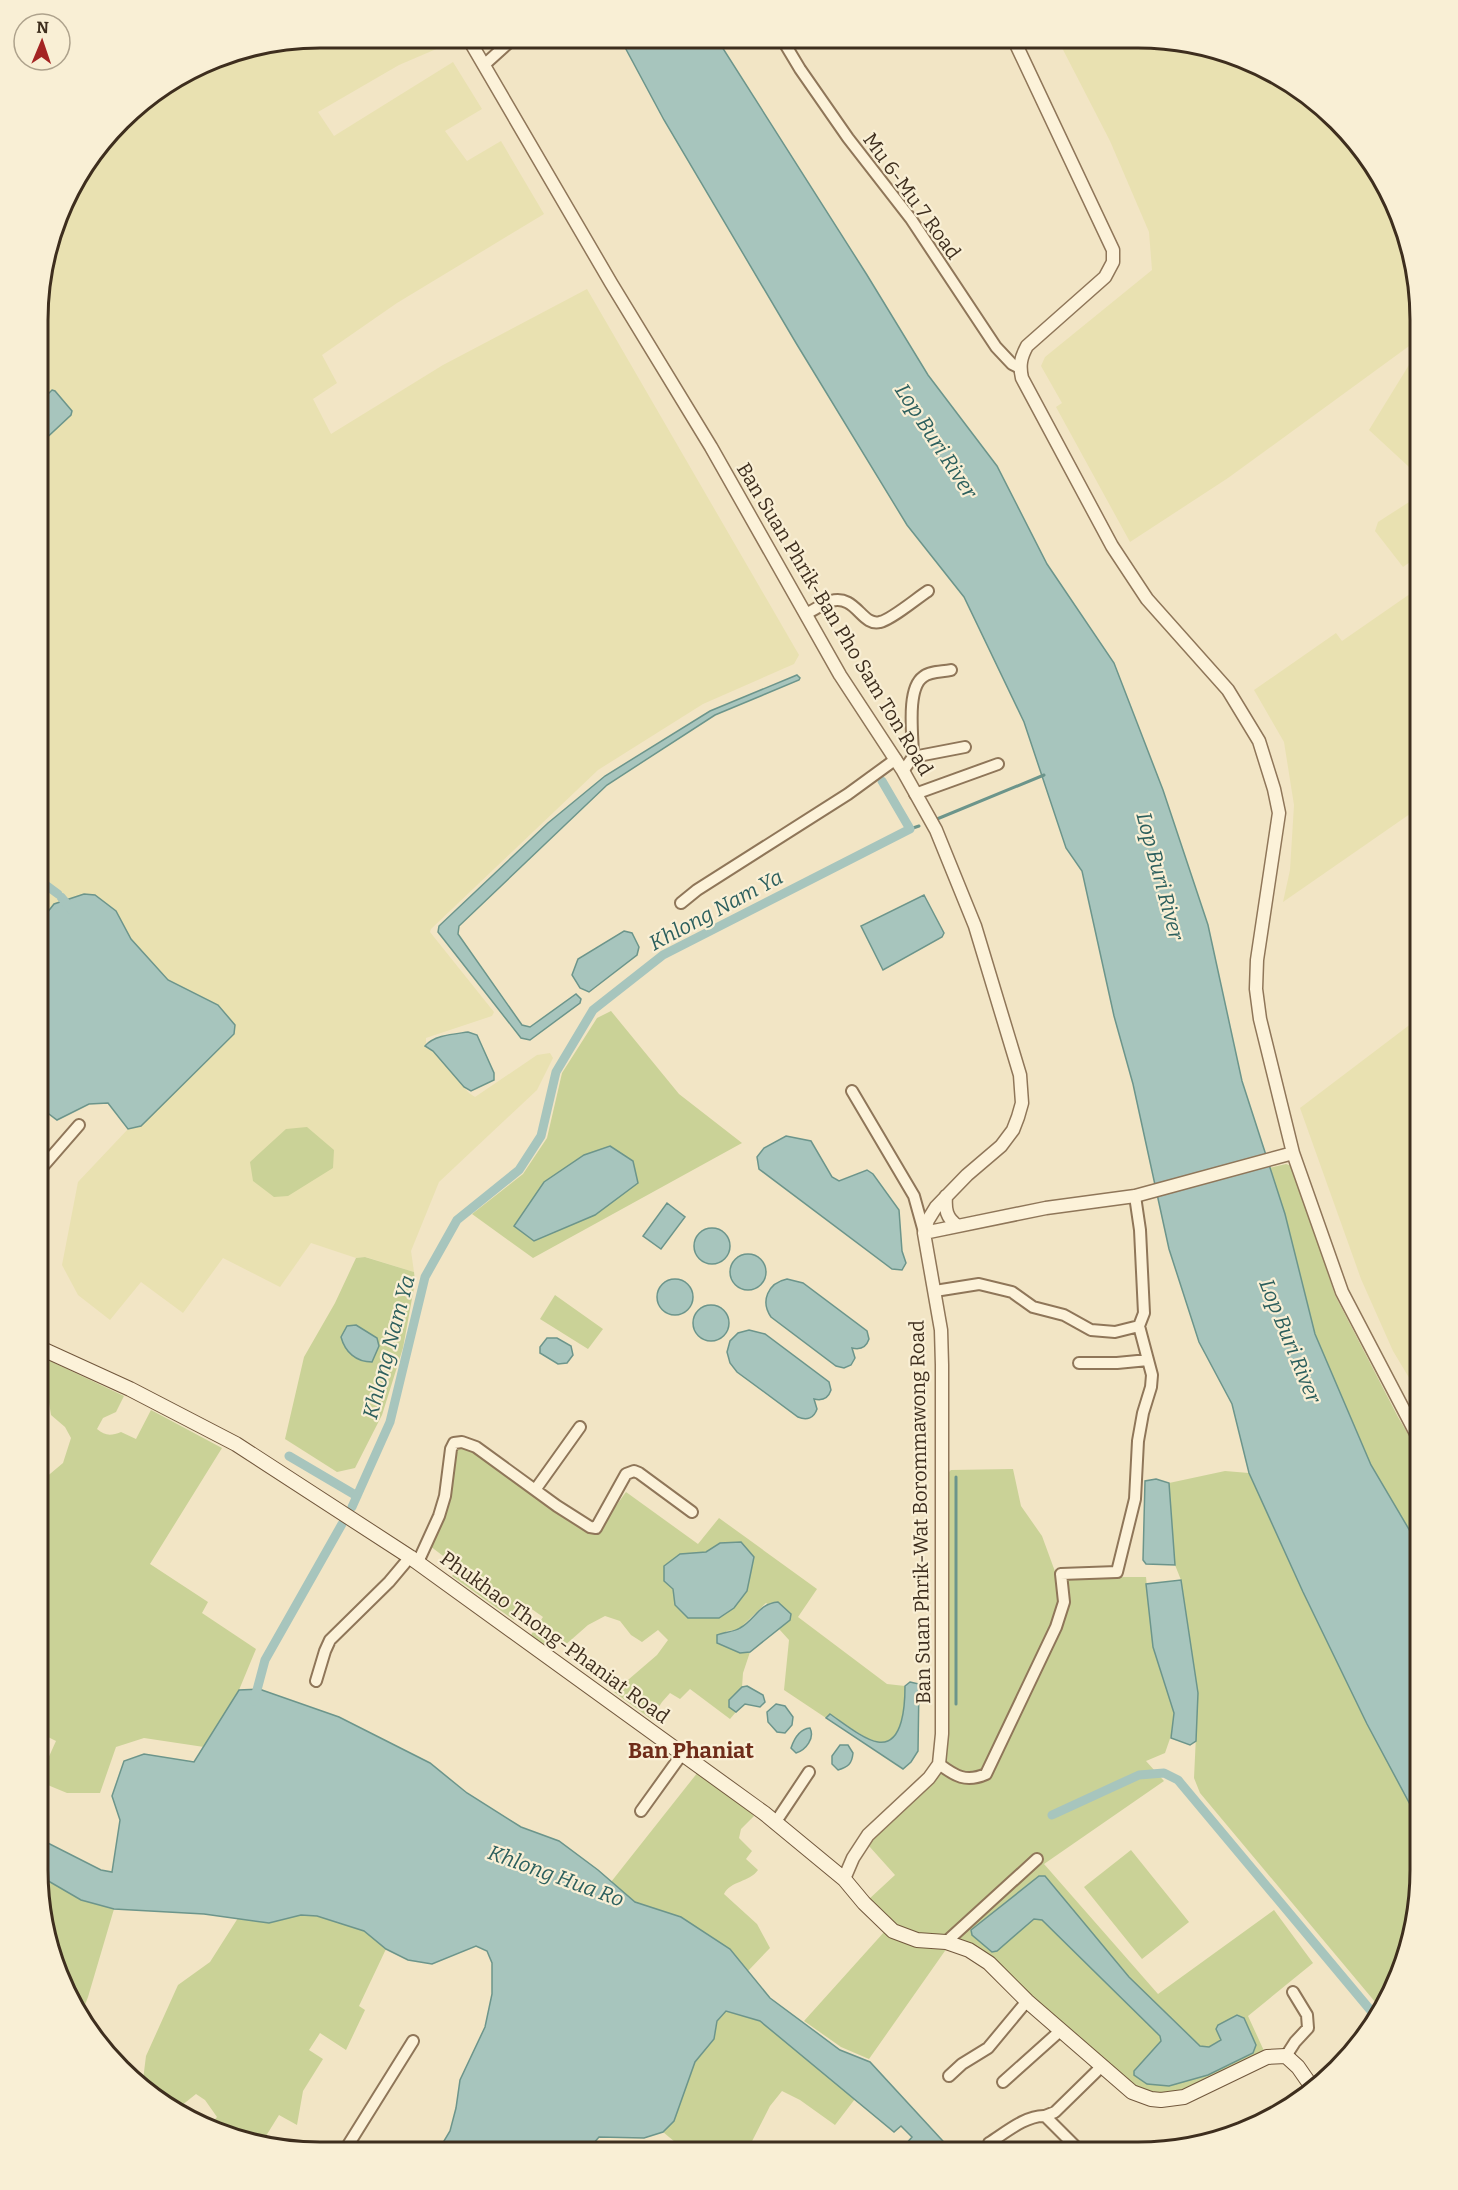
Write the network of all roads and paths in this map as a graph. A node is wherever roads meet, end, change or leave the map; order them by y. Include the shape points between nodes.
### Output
1 (474, 48) edge
2 (503, 48) edge
3 (787, 48) edge
4 (1018, 48) edge
5 (484, 65) junction
6 (1020, 368) junction
7 (928, 591) dead end
8 (806, 614) junction
9 (951, 670) dead end
10 (965, 747) dead end
11 (913, 757) junction
12 (896, 759) junction
13 (998, 764) dead end
14 (903, 771) junction
15 (915, 794) junction
16 (681, 903) dead end
17 (852, 1091) dead end
18 (79, 1125) dead end
19 (1293, 1153) junction
20 (48, 1161) edge
21 (1139, 1195) junction
22 (946, 1196) junction
23 (958, 1226) junction
24 (924, 1233) junction
25 (935, 1291) junction
26 (1139, 1326) junction
27 (48, 1352) edge
28 (1148, 1360) junction
29 (1079, 1363) dead end
30 (1410, 1422) edge
31 (580, 1427) dead end
32 (535, 1490) junction
33 (692, 1512) dead end
34 (414, 1559) junction
35 (316, 1681) dead end
36 (682, 1754) junction
37 (939, 1764) junction
38 (809, 1772) dead end
39 (641, 1811) dead end
40 (775, 1822) junction
41 (1037, 1858) dead end
42 (844, 1879) junction
43 (946, 1942) junction
44 (1293, 1992) dead end
45 (1027, 2001) junction
46 (1060, 2031) junction
47 (413, 2041) dead end
48 (1286, 2056) junction
49 (1101, 2067) junction
50 (949, 2076) dead end
51 (1003, 2082) dead end
52 (1308, 2082) edge
53 (1045, 2116) junction
54 (350, 2142) edge
55 (992, 2142) edge
56 (1071, 2142) edge

1 - 5 street, Ban Suan Phrik-Ban Pho Sam Ton Road
2 - 5 street
3 - 6 street, Mu 6-Mu 7 Road via 848,138 911,219 996,347
4 - 6 street via 1113,250 1113,262 1106,277 1028,346 1021,356
5 - 8 street, Ban Suan Phrik-Ban Pho Sam Ton Road
6 - 19 street via 1112,546 1147,599 1228,690 1259,741 1268,766 1279,813 1256,989
7 - 8 street via 882,622 871,621 851,603 840,600
8 - 12 street, Ban Suan Phrik-Ban Pho Sam Ton Road via 840,675
9 - 11 street via 926,674 915,689
10 - 11 street
11 - 14 street
12 - 14 street, Ban Suan Phrik-Ban Pho Sam Ton Road
12 - 16 street
13 - 15 street
14 - 15 street, Ban Suan Phrik-Ban Pho Sam Ton Road
15 - 22 street, Ban Suan Phrik-Ban Pho Sam Ton Road via 936,830 975,926 1020,1075 1022,1103 1013,1130
17 - 24 street, Ban Suan Phrik-Wat Borommawong Road via 914,1196
18 - 20 street
19 - 21 street
19 - 30 street via 1342,1292
21 - 23 street
21 - 26 street via 1144,1313
22 - 23 street via 947,1214
22 - 24 street, Ban Suan Phrik-Ban Pho Sam Ton Road via 928,1220
23 - 24 street
24 - 25 street, Ban Suan Phrik-Wat Borommawong Road
25 - 26 street via 979,1284 1012,1292 1033,1307 1064,1315 1090,1330 1115,1332
25 - 37 street, Ban Suan Phrik-Wat Borommawong Road via 942,1365
26 - 28 street
27 - 34 main road, Phukhao Thong-Phaniat Road via 236,1444
28 - 29 street
28 - 37 street via 1151,1387 1138,1441 1135,1499 1117,1572 1061,1574 1064,1602 1056,1627 986,1774 974,1779 958,1778
31 - 32 street
32 - 33 street via 596,1528 627,1474 634,1471
32 - 34 street via 476,1447 454,1443 439,1516
34 - 35 street via 330,1640
34 - 36 main road, Phukhao Thong-Phaniat Road
36 - 39 street
36 - 40 main road, Phukhao Thong-Phaniat Road
37 - 42 street via 929,1779 868,1835
38 - 40 street
40 - 42 main road, Phukhao Thong-Phaniat Road
41 - 43 street
42 - 43 main road, Phukhao Thong-Phaniat Road via 893,1931 917,1940
43 - 45 main road, Phukhao Thong-Phaniat Road via 989,1963
44 - 48 street via 1307,2015 1308,2028
45 - 46 main road, Phukhao Thong-Phaniat Road
45 - 50 street via 988,2048
46 - 49 main road, Phukhao Thong-Phaniat Road
46 - 51 street
47 - 54 street
48 - 49 main road, Phukhao Thong-Phaniat Road via 1267,2056 1198,2092 1170,2100 1132,2092
48 - 52 main road
49 - 53 street via 1055,2112
53 - 55 street via 1033,2117
53 - 56 street

